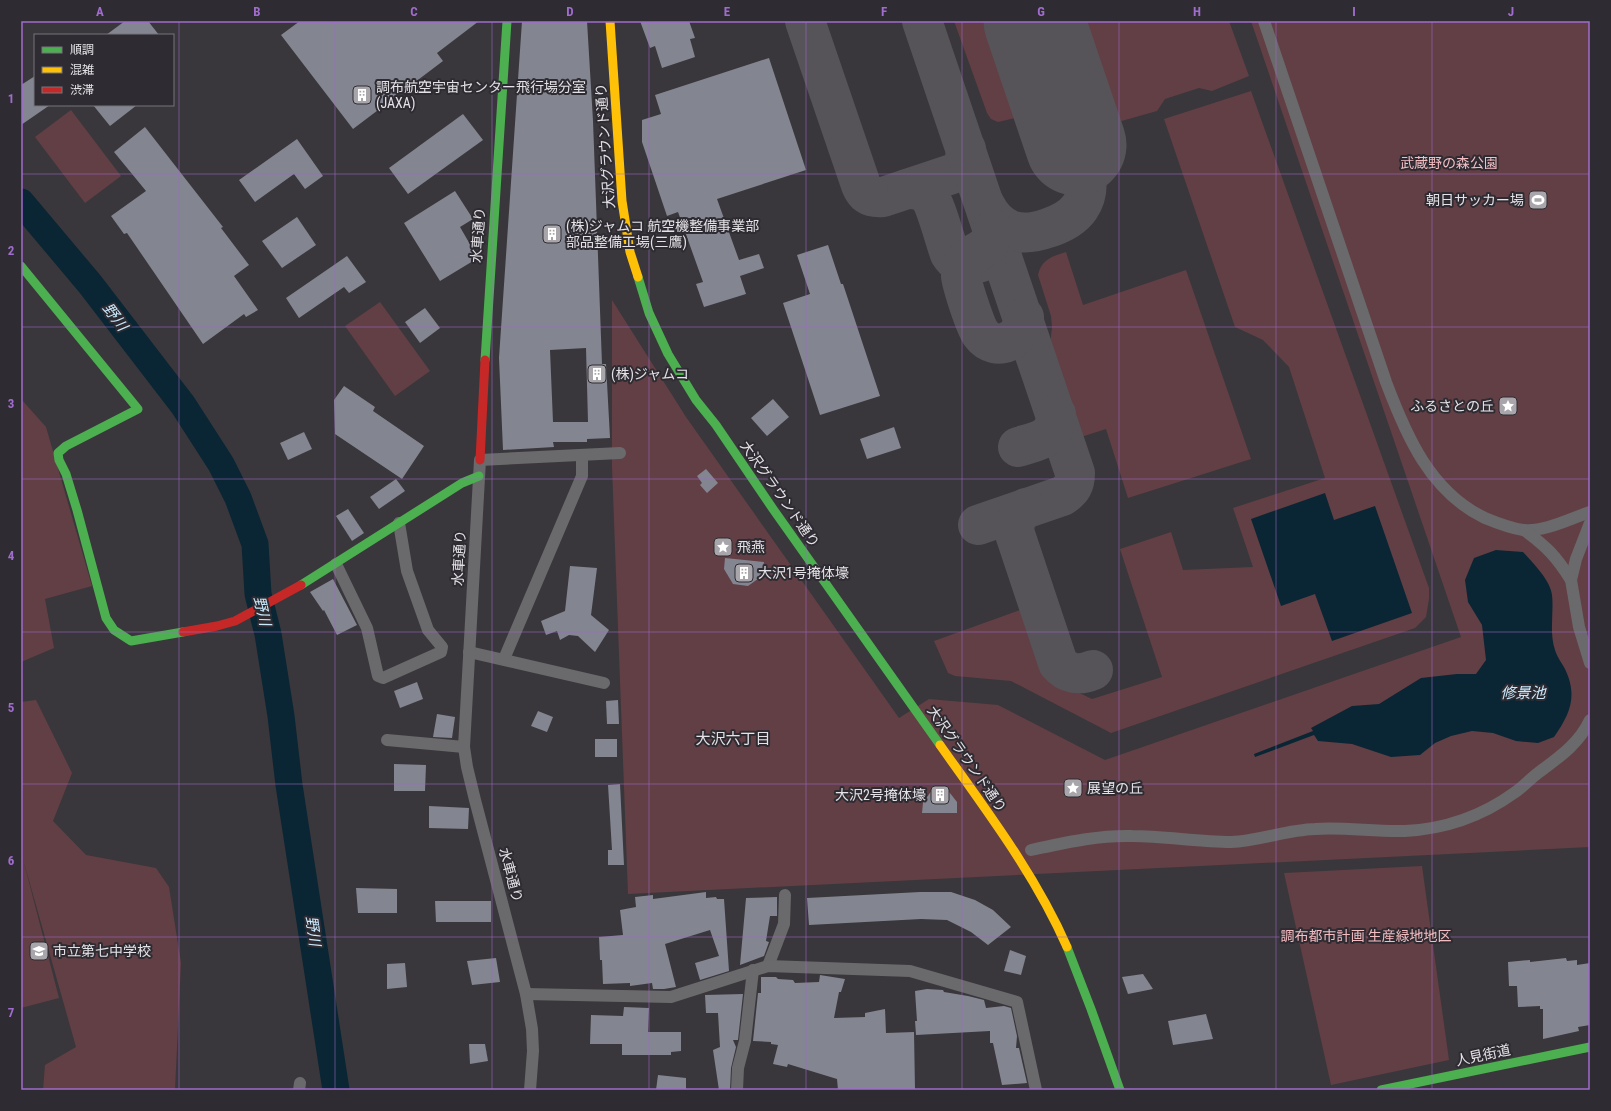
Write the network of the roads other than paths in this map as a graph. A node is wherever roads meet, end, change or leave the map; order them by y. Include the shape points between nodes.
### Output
1 (507, 21) edge
2 (610, 21) edge
3 (1264, 21) edge
4 (21, 266) edge
5 (620, 453) dead end
6 (582, 455) junction
7 (480, 460) junction
8 (479, 476) junction
9 (1590, 512) edge
10 (399, 522) junction
11 (1590, 523) edge
12 (1524, 530) junction
13 (336, 564) junction
14 (1571, 580) junction
15 (469, 652) junction
16 (504, 659) junction
17 (1590, 663) edge
18 (604, 682) dead end
19 (1590, 720) edge
20 (1590, 736) edge
21 (387, 740) dead end
22 (1576, 742) junction
23 (464, 747) junction
24 (1031, 850) dead end
25 (785, 895) dead end
26 (768, 966) junction
27 (753, 970) junction
28 (526, 994) junction
29 (1590, 1047) edge
30 (530, 1090) edge
31 (737, 1090) edge
32 (1036, 1090) edge
33 (1120, 1090) edge
34 (1381, 1090) edge

1 - 7 street, 水車通り
2 - 33 street, 大沢グラウンド通り via 622,201 630,252 649,313 668,354 696,400 716,425 1034,884 1060,932 1090,1005
3 - 12 street via 1388,387 1398,414 1422,461 1441,486 1469,510 1496,522
4 - 13 street via 138,409 66,446 58,453 77,510 103,612 109,626 131,641 217,626 235,621
5 - 6 street
6 - 7 street
6 - 16 street via 582,476
7 - 8 street, 水車通り
8 - 10 street via 462,483
8 - 15 street, 水車通り
9 - 12 street via 1547,527
10 - 13 street
10 - 13 street via 407,571 428,630 442,647 441,652 383,678 378,676 367,628
11 - 14 street via 1576,558
12 - 14 street via 1552,552
14 - 17 street via 1579,627
15 - 16 street
15 - 23 street, 水車通り
16 - 18 street
19 - 22 street
20 - 22 street
21 - 23 street
22 - 24 street via 1498,804 1472,817 1435,828 1404,831 1314,829 1231,842 1151,836 1098,837
23 - 28 street, 水車通り via 475,800
25 - 26 street via 784,924
26 - 27 street
26 - 32 street via 910,971 1017,1002
27 - 28 street via 671,997
27 - 31 street
28 - 30 street, 水車通り via 533,1051
29 - 34 street, 人見街道

